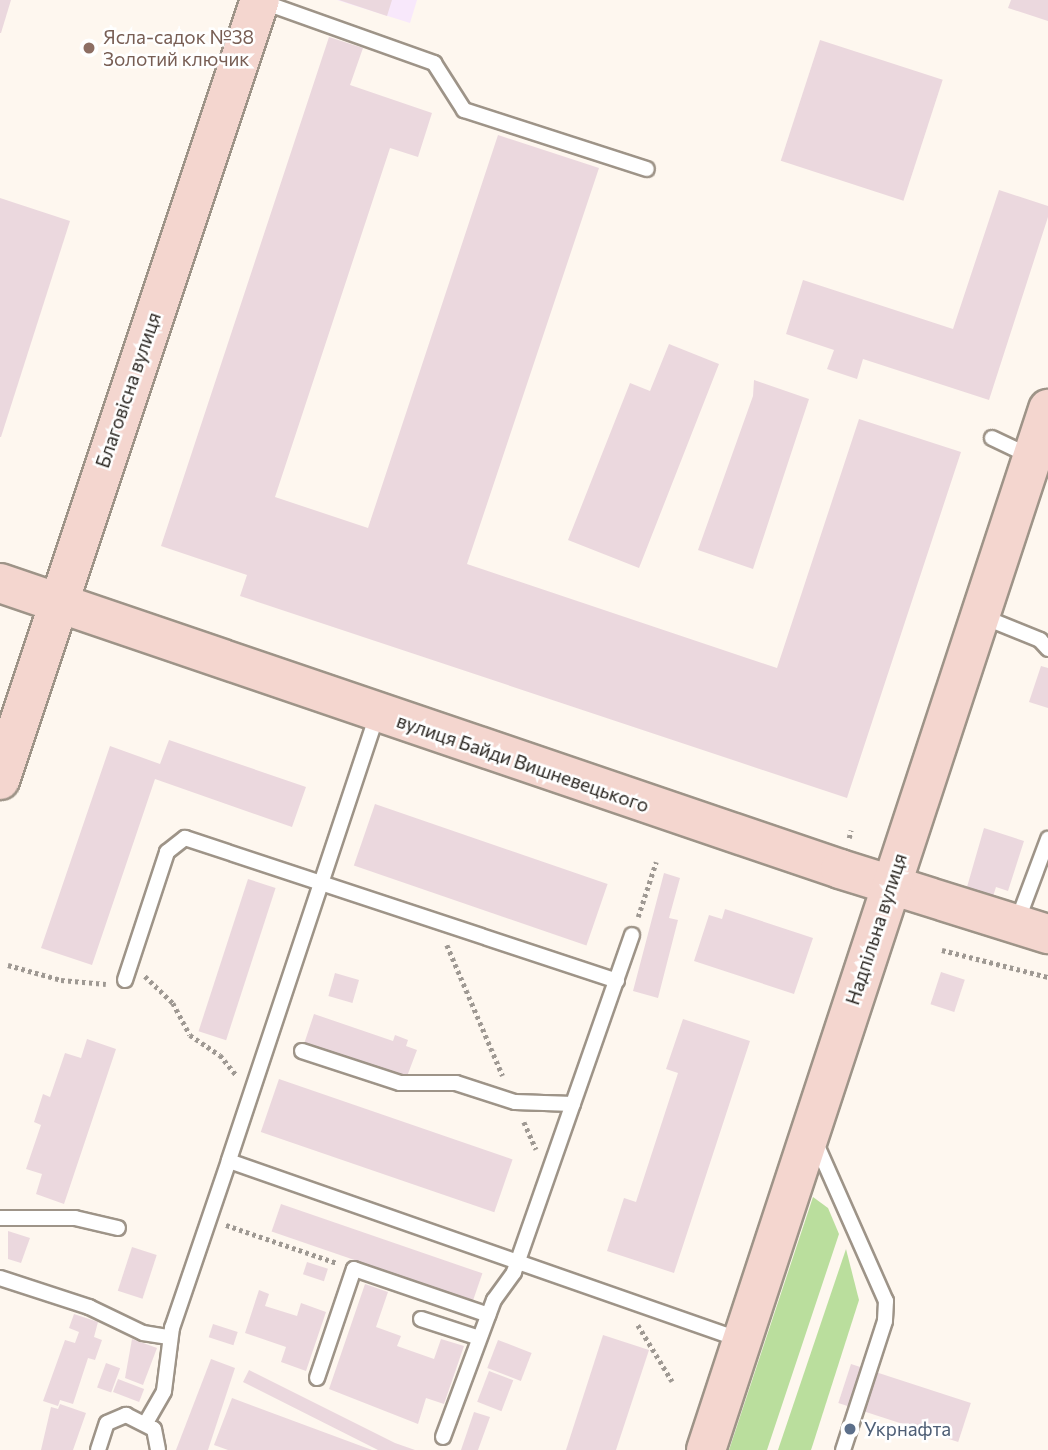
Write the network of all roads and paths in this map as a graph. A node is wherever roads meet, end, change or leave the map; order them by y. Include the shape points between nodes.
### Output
1 (259, 0) edge
2 (647, 169) dead end
3 (1048, 409) edge
4 (992, 438) dead end
5 (1043, 457) edge
6 (0, 583) edge
7 (55, 602) junction
8 (981, 616) junction
9 (1048, 649) edge
10 (377, 714) junction
11 (0, 780) edge
12 (851, 830) dead end
13 (849, 838) dead end
14 (1048, 839) edge
15 (656, 862) dead end
16 (889, 882) junction
17 (324, 883) junction
18 (438, 921) junction
19 (1032, 929) edge
20 (632, 935) joint
21 (942, 950) dead end
22 (8, 965) dead end
23 (1048, 977) edge
24 (125, 980) junction
25 (617, 981) junction
26 (302, 1051) dead end
27 (253, 1095) junction
28 (514, 1102) junction
29 (573, 1104) junction
30 (811, 1131) junction
31 (229, 1161) junction
32 (548, 1175) junction
33 (0, 1218) edge
34 (209, 1219) junction
35 (118, 1228) dead end
36 (516, 1265) junction
37 (354, 1269) junction
38 (0, 1278) edge
39 (622, 1301) junction
40 (488, 1315) junction
41 (421, 1319) dead end
42 (169, 1336) junction
43 (480, 1338) junction
44 (742, 1341) junction
45 (317, 1378) dead end
46 (672, 1381) dead end
47 (147, 1421) junction
48 (443, 1437) dead end
49 (98, 1450) edge
50 (158, 1450) edge
51 (706, 1450) edge
52 (843, 1450) edge

1 - 2 lane via 434,63 464,110
1 - 7 main road, Благовісна вулиця
3 - 5 main road, Надпільна вулиця
4 - 5 lane
5 - 8 main road, Надпільна вулиця
6 - 7 main road, вулиця Байди Вишневецького
7 - 10 main road, вулиця Байди Вишневецького
7 - 11 main road, Благовісна вулиця
8 - 9 lane via 1040,640
8 - 16 main road, Надпільна вулиця
10 - 16 main road, вулиця Байди Вишневецького
10 - 17 lane
12 - 13 path
14 - 19 lane
15 - 20 path
16 - 19 main road, вулиця Байди Вишневецького
16 - 30 main road, Надпільна вулиця
17 - 18 lane
17 - 24 lane via 193,839 177,840 167,852
17 - 27 lane
18 - 25 lane
18 - 28 path
20 - 25 lane
21 - 23 path
22 - 24 path via 90,985
24 - 27 path via 149,979 173,1003 190,1035 220,1055
25 - 29 lane
26 - 28 lane via 400,1083 456,1083
27 - 31 lane
28 - 29 lane
28 - 32 path
29 - 32 lane
30 - 44 main road, Надпільна вулиця
30 - 52 lane via 886,1301
31 - 34 lane
31 - 36 lane
32 - 36 lane
33 - 35 lane via 75,1218
34 - 37 path
34 - 42 lane
36 - 39 lane
36 - 40 lane
37 - 40 lane
37 - 45 lane
38 - 42 lane via 89,1307 143,1333
39 - 44 lane
39 - 46 path
40 - 43 lane
41 - 43 lane
42 - 47 lane via 164,1391
43 - 48 lane
44 - 51 main road, Надпільна вулиця
47 - 49 lane via 116,1417 101,1431
47 - 50 lane via 158,1438

